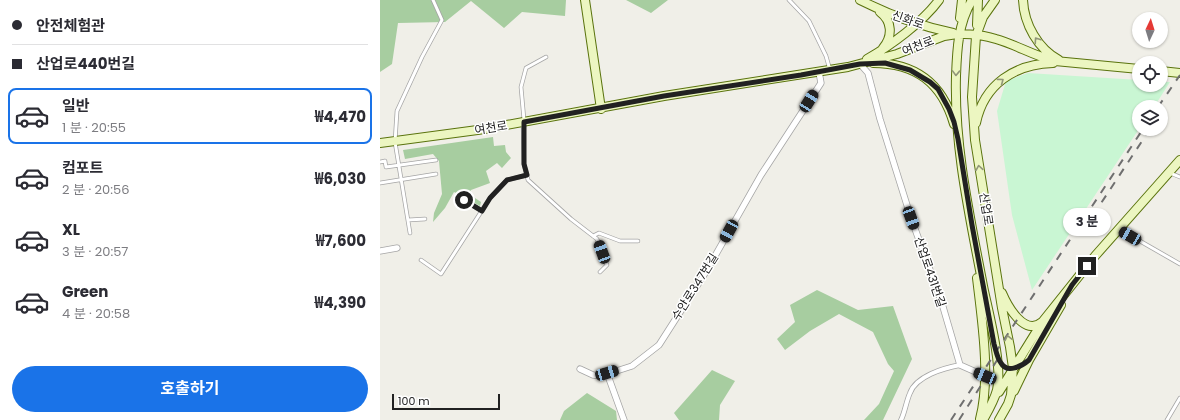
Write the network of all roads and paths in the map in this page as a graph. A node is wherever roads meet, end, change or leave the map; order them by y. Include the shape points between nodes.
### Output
1 (433, 0) edge
2 (586, 0) edge
3 (789, 0) edge
4 (860, 0) edge
5 (939, 0) edge
6 (962, 0) edge
7 (972, 0) edge
8 (978, 0) edge
9 (995, 0) edge
10 (1023, 0) edge
11 (872, 7) junction
12 (916, 23) junction
13 (959, 35) junction
14 (976, 36) junction
15 (878, 53) junction
16 (546, 57) dead end
17 (1067, 63) junction
18 (860, 64) junction
19 (848, 67) junction
20 (1132, 68) edge
21 (830, 70) junction
22 (819, 72) junction
23 (1168, 72) edge
24 (1180, 73) edge
25 (601, 109) junction
26 (524, 122) junction
27 (958, 139) junction
28 (975, 140) junction
29 (395, 142) junction
30 (380, 143) edge
31 (436, 160) dead end
32 (1180, 160) edge
33 (380, 162) edge
34 (399, 165) junction
35 (1169, 173) junction
36 (436, 174) dead end
37 (527, 175) junction
38 (1180, 177) edge
39 (401, 180) junction
40 (380, 183) edge
41 (464, 200) dead end
42 (482, 211) junction
43 (426, 219) dead end
44 (408, 220) junction
45 (972, 225) junction
46 (1118, 229) junction
47 (410, 233) dead end
48 (593, 236) junction
49 (638, 241) dead end
50 (397, 248) dead end
51 (380, 250) edge
52 (421, 260) dead end
53 (1180, 264) edge
54 (600, 272) dead end
55 (1072, 285) junction
56 (999, 288) junction
57 (1043, 321) junction
58 (994, 344) junction
59 (1029, 360) junction
60 (960, 365) junction
61 (1013, 368) junction
62 (580, 369) dead end
63 (607, 373) junction
64 (985, 376) junction
65 (1180, 398) edge
66 (1008, 404) junction
67 (991, 406) junction
68 (624, 420) edge
69 (901, 420) edge
70 (981, 420) edge
71 (999, 420) edge
72 (1167, 420) edge

1 - 29 lane via 442,20 396,111
2 - 25 main road
3 - 21 lane via 809,21
4 - 11 main road, 신화로
5 - 12 main road
6 - 13 main road
7 - 13 main road, 산업로 via 962,20
8 - 14 main road
9 - 14 main road, 산업로 via 983,17
17 -> 10 main road via 1054,58 1037,40 1027,22
11 - 12 main road, 신화로
11 - 15 main road via 886,17 890,26 887,42
12 - 13 main road, 신화로
12 - 15 main road
13 - 14 main road, 여천로
13 - 18 main road, 여천로 via 944,36
13 -> 27 main road, 산업로 via 956,97
14 - 17 main road, 여천로 via 998,39 1044,58
14 - 28 main road, 산업로 via 972,97
15 - 19 main road
16 - 26 lane via 526,68 521,87
17 - 20 main road, 여천로
28 -> 17 main road via 975,127 981,108 989,92 999,82 1030,67 1048,63
18 - 19 main road, 여천로
18 - 27 main road via 885,63 898,66 930,82 938,89 949,109
18 - 60 street, 산업로431번길 via 868,73 911,218
19 - 21 main road, 여천로
21 - 22 main road, 여천로
22 - 25 main road, 여천로 via 664,96
22 - 63 street, 수안로347번길 via 821,83 761,175 707,270 659,345 632,366
23 - 24 main road
25 - 26 main road, 여천로
26 - 29 main road, 여천로
26 - 37 lane via 524,164
27 - 45 main road, 산업로
56 -> 28 main road, 산업로
29 - 30 main road, 여천로
29 - 34 lane
31 - 34 lane
32 - 35 main road
33 - 34 lane via 385,161 386,167
34 - 39 lane
35 - 38 lane
35 - 46 main road
36 - 39 lane
37 - 42 lane via 507,180
37 - 48 lane via 528,180
39 - 40 lane
39 - 44 lane
41 - 42 lane
42 - 52 lane via 441,274
43 - 44 lane
44 - 47 lane
45 - 58 main road, 산업로
45 - 64 main road, 산업로
46 - 53 lane
46 - 55 main road
48 - 49 lane via 598,233 620,241
48 - 54 lane via 597,239 607,265
50 - 51 street
55 - 57 main road
55 - 59 main road
56 - 57 main road via 1012,311 1024,323 1033,326
61 -> 56 main road, 산업로
57 - 61 main road
58 - 61 main road via 1002,364 1007,368
58 - 67 main road, 산업로 via 998,382
59 - 61 main road
59 - 66 main road
60 - 64 street
60 - 69 street via 939,369 915,384
61 - 66 main road, 산업로
61 - 67 main road
62 - 63 street, 수안로347번길 via 593,375 601,376
63 - 68 street
64 - 70 main road, 산업로 via 985,399
65 - 72 lane
66 - 71 main road, 산업로
67 - 70 main road, 산업로

